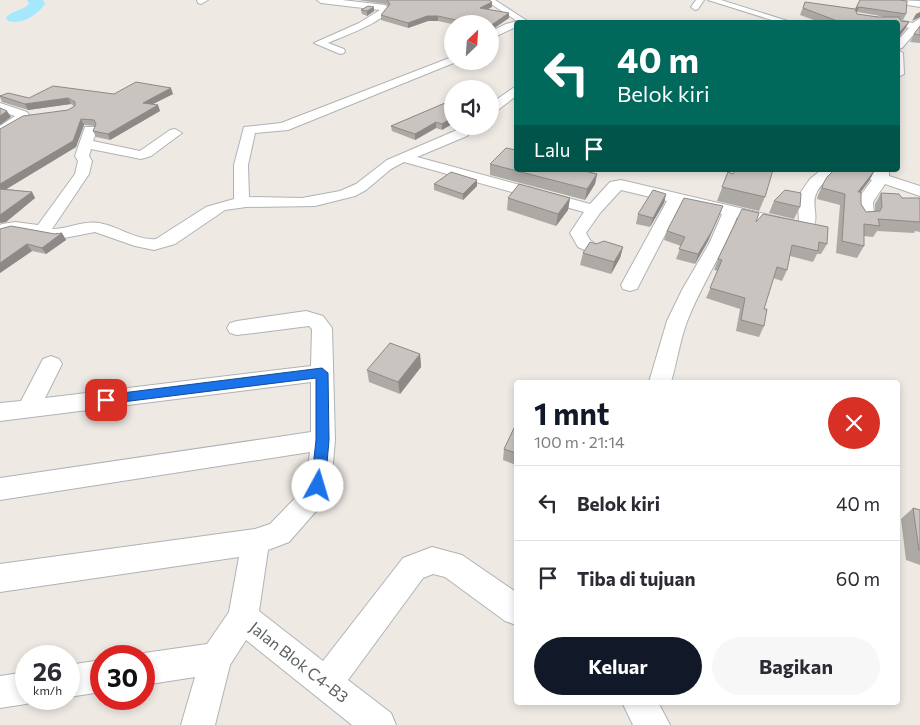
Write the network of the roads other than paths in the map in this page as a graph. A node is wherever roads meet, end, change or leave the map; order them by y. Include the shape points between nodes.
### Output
1 (321, 0) edge
2 (489, 0) edge
3 (712, 0) edge
4 (896, 0) edge
5 (920, 4) edge
6 (867, 18) edge
7 (521, 20) edge
8 (779, 20) edge
9 (887, 20) edge
10 (900, 21) edge
11 (918, 23) edge
12 (514, 25) edge
13 (499, 31) edge
14 (900, 44) edge
15 (340, 51) dead end
16 (444, 63) edge
17 (514, 92) edge
18 (499, 103) edge
19 (0, 107) edge
20 (37, 114) edge
21 (22, 117) junction
22 (0, 132) edge
23 (175, 133) dead end
24 (455, 135) edge
25 (404, 158) junction
26 (829, 172) edge
27 (869, 172) edge
28 (882, 174) edge
29 (920, 192) edge
30 (676, 199) junction
31 (242, 202) junction
32 (594, 210) junction
33 (731, 212) junction
34 (866, 218) edge
35 (2, 228) edge
36 (43, 230) junction
37 (593, 250) edge
38 (630, 285) dead end
39 (237, 328) dead end
40 (51, 364) dead end
41 (322, 373) junction
42 (661, 380) edge
43 (28, 410) junction
44 (0, 412) edge
45 (323, 440) junction
46 (0, 489) edge
47 (254, 542) junction
48 (0, 578) edge
49 (514, 609) edge
50 (243, 618) junction
51 (216, 658) junction
52 (155, 667) edge
53 (326, 683) junction
54 (15, 690) edge
55 (0, 692) edge
56 (640, 705) edge
57 (198, 725) edge
58 (379, 725) edge
59 (653, 725) edge

1 - 15 street via 386,10 362,25 319,43
2 - 7 street
3 - 8 street
4 - 5 street
6 - 9 street
10 - 11 street
11 - 14 street
12 - 13 street
16 - 31 street via 282,127 249,130 240,161
17 - 18 street
19 - 21 street via 22,113
20 - 21 street
21 - 22 street
23 - 36 street via 140,154 89,137 82,156 85,161 82,174
24 - 25 street
25 - 31 street via 388,164 359,188 328,199 297,203
25 - 32 street
26 - 33 street via 810,188 805,202 806,226 790,226
27 - 28 street
28 - 29 street
28 - 34 street via 864,200
30 - 32 street via 615,185
30 - 33 street
30 - 38 street
31 - 36 street via 209,211 169,240 154,245 97,227 61,234
32 - 37 street via 578,233
33 - 42 street via 719,242 677,321
35 - 36 street
39 - 41 street via 306,318 316,321 322,328
40 - 43 street
41 - 43 street
41 - 45 street
43 - 44 street
45 - 46 street
45 - 47 street via 318,486 303,508 279,533
47 - 48 street
47 - 50 street
49 - 53 street via 452,565 432,560 413,568
50 - 51 street
50 - 53 street, Jalan Blok C4-B3
51 - 52 street
51 - 57 street
53 - 58 street, Jalan Blok C4-B3
54 - 55 street
56 - 59 street

